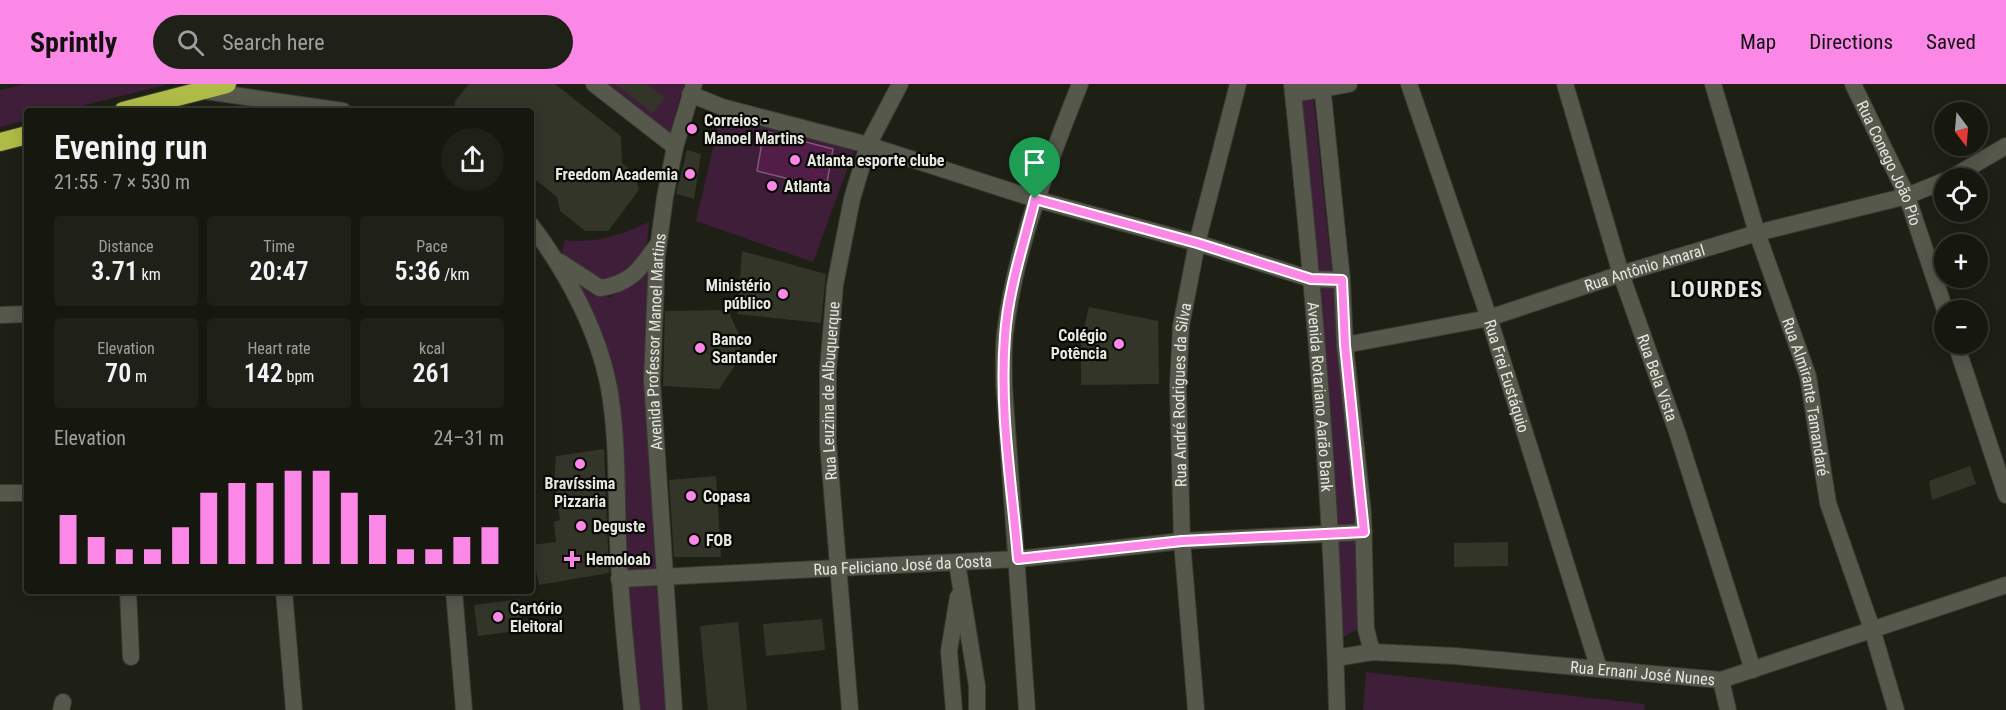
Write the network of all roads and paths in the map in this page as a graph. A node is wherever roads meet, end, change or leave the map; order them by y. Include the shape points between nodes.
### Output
1 (227, 84) edge
2 (594, 84) edge
3 (900, 84) edge
4 (1080, 84) edge
5 (1238, 84) edge
6 (1349, 84) edge
7 (1409, 84) edge
8 (1565, 84) edge
9 (1713, 84) edge
10 (1852, 84) edge
11 (1323, 87) edge
12 (692, 89) edge
13 (1293, 89) edge
14 (198, 91) junction
15 (134, 108) edge
16 (321, 108) edge
17 (24, 136) edge
18 (0, 142) edge
19 (868, 145) junction
20 (2006, 146) edge
21 (675, 147) junction
22 (1968, 168) edge
23 (1934, 185) edge
24 (1907, 196) junction
25 (1035, 199) junction
26 (534, 229) edge
27 (1756, 233) junction
28 (658, 243) junction
29 (1197, 243) junction
30 (557, 260) junction
31 (1621, 274) junction
32 (1311, 279) junction
33 (1342, 280) junction
34 (1942, 300) edge
35 (24, 314) edge
36 (0, 315) edge
37 (1489, 318) junction
38 (1345, 345) junction
39 (1959, 354) edge
40 (24, 493) edge
41 (0, 494) edge
42 (2006, 495) edge
43 (1331, 532) junction
44 (1364, 532) junction
45 (1182, 541) junction
46 (1018, 559) junction
47 (957, 563) junction
48 (839, 570) junction
49 (665, 578) junction
50 (619, 579) junction
51 (961, 585) junction
52 (2006, 585) edge
53 (128, 594) edge
54 (284, 594) edge
55 (454, 594) edge
56 (1872, 629) junction
57 (1372, 652) junction
58 (130, 657) dead end
59 (1336, 658) junction
60 (1599, 669) junction
61 (1753, 670) junction
62 (1721, 680) junction
63 (294, 710) edge
64 (464, 710) edge
65 (632, 710) edge
66 (674, 710) edge
67 (850, 710) edge
68 (954, 710) edge
69 (977, 710) edge
70 (1027, 710) edge
71 (1196, 710) edge
72 (1337, 710) edge
73 (1728, 710) edge
74 (1896, 710) edge

1 - 14 highway
2 - 21 street
3 - 19 street, Rua Leuzina de Albuquerque
4 - 25 street
5 - 29 street, Rua André Rodrigues da Silva
6 - 11 street
7 - 37 street, Rua Frei Eustáquio
8 - 31 street, Rua Bela Vista
9 - 27 street, Rua Almirante Tamandaré
10 - 24 street, Rua Conego João Pio
11 - 13 street
11 - 33 street, Avenida Rotariano Aarão Bank
12 - 19 street via 722,107
12 - 21 street, Avenida Professor Manoel Martins
13 - 32 street, Avenida Rotariano Aarão Bank
14 - 15 highway
14 - 16 street
17 - 18 highway
19 - 25 street
19 - 48 street, Rua Leuzina de Albuquerque via 852,199 835,285 828,370 828,443
20 - 22 street
21 - 28 street, Avenida Professor Manoel Martins
23 - 24 street, Rua Antônio Amaral
24 - 27 street, Rua Antônio Amaral
24 - 34 street, Rua Conego João Pio
25 - 29 street
25 - 46 street via 1005,335 1004,385
26 - 30 street
27 - 31 street, Rua Antônio Amaral
27 - 56 street, Rua Almirante Tamandaré via 1808,376 1828,503
28 - 30 street via 638,271 614,286 600,288
28 - 49 street, Avenida Professor Manoel Martins via 652,381
29 - 32 street
29 - 45 street, Rua André Rodrigues da Silva via 1181,326 1178,376
30 - 50 street via 575,293 609,386
31 - 37 street, Rua Antônio Amaral
31 - 61 street, Rua Bela Vista via 1677,432
32 - 33 street
32 - 43 street, Avenida Rotariano Aarão Bank
33 - 38 street, Avenida Rotariano Aarão Bank
35 - 36 street
37 - 38 street, Rua Antônio Amaral
37 - 60 street, Rua Frei Eustáquio
38 - 44 street, Avenida Rotariano Aarão Bank
39 - 42 street
40 - 41 street
43 - 44 street, Rua Feliciano José da Costa
43 - 45 street, Rua Feliciano José da Costa
43 - 59 street, Avenida Rotariano Aarão Bank
44 - 57 street, Avenida Rotariano Aarão Bank via 1366,630
45 - 46 street, Rua Feliciano José da Costa
45 - 71 street, Rua André Rodrigues da Silva
46 - 47 street, Rua Feliciano José da Costa
46 - 70 street
47 - 48 street, Rua Feliciano José da Costa
47 - 51 street
48 - 49 street, Rua Feliciano José da Costa
48 - 67 street, Rua Leuzina de Albuquerque
49 - 50 street, Rua Feliciano José da Costa
49 - 66 street, Avenida Professor Manoel Martins
50 - 65 street
51 - 68 street via 949,651
51 - 69 street via 977,686
52 - 56 street, Rua Ernani José Nunes
53 - 58 street
54 - 63 street
55 - 64 street
56 - 61 street, Rua Ernani José Nunes
56 - 74 street, Rua Almirante Tamandaré
57 - 59 street, Rua Ernani José Nunes
57 - 60 street, Rua Ernani José Nunes
59 - 72 street, Avenida Rotariano Aarão Bank
60 - 62 street, Rua Ernani José Nunes
61 - 62 street, Rua Ernani José Nunes
62 - 73 street

